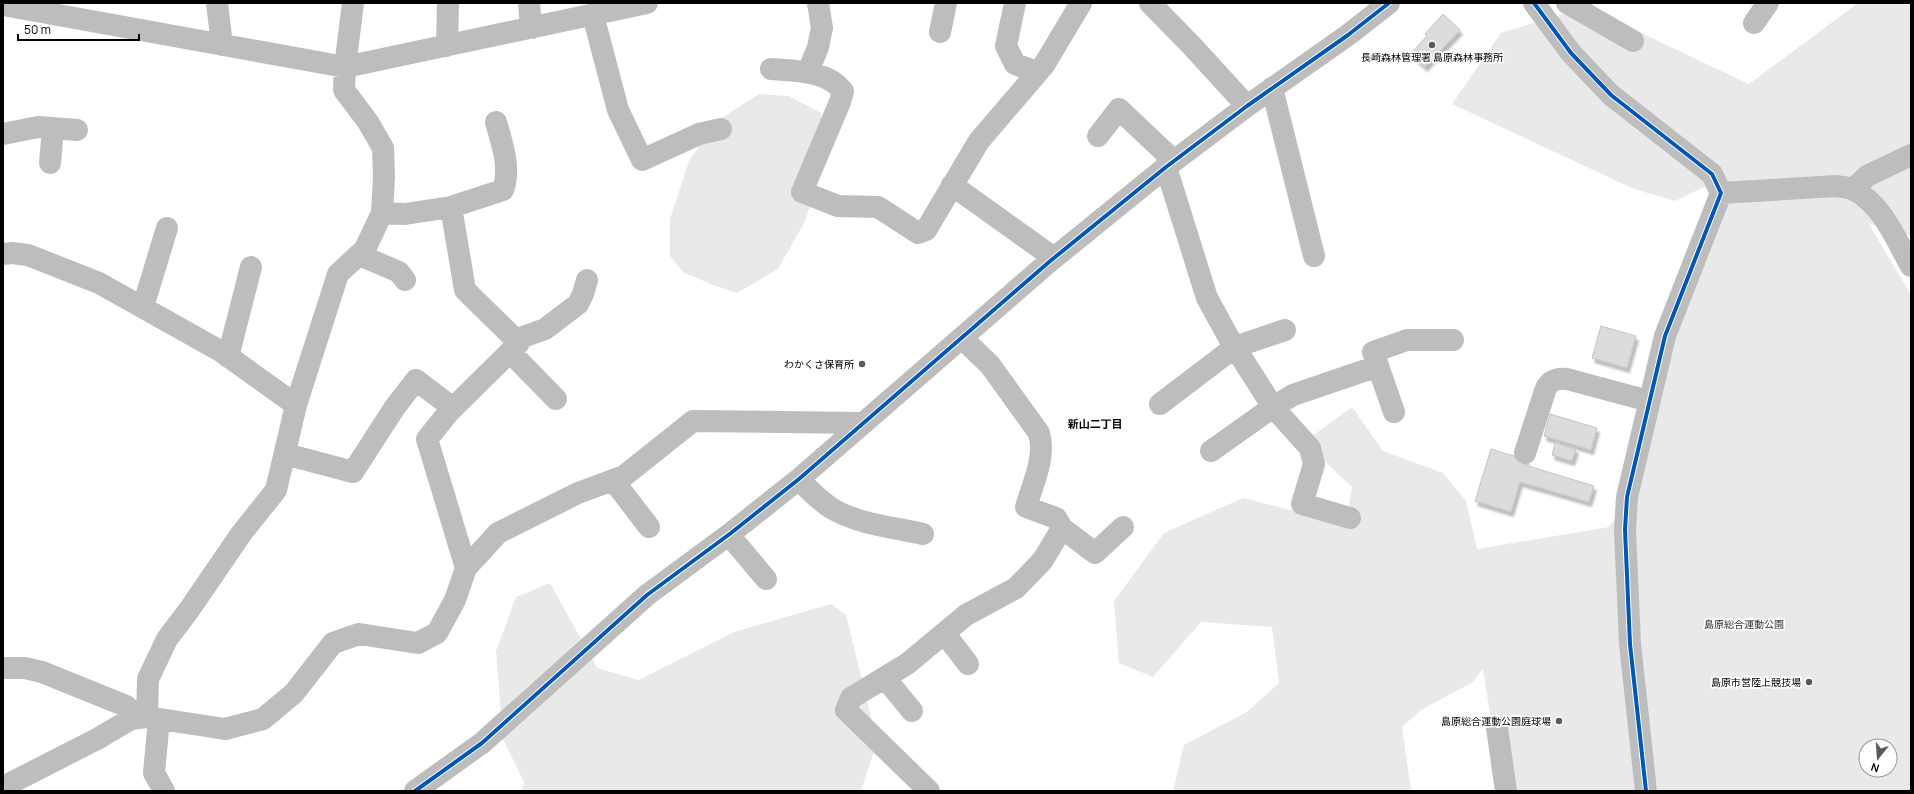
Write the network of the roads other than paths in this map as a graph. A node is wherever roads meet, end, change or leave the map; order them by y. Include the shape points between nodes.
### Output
1 (217, 3) edge
2 (353, 3) edge
3 (448, 3) edge
4 (529, 3) edge
5 (647, 3) edge
6 (818, 3) edge
7 (946, 3) edge
8 (1015, 3) edge
9 (1082, 3) edge
10 (1150, 3) edge
11 (1389, 3) edge
12 (1534, 3) edge
13 (1567, 3) edge
14 (1768, 3) edge
15 (3, 5) edge
16 (594, 15) junction
17 (1754, 23) dead end
18 (531, 28) junction
19 (940, 32) dead end
20 (1633, 41) dead end
21 (222, 44) junction
22 (447, 46) junction
23 (345, 67) junction
24 (771, 69) dead end
25 (808, 72) junction
26 (1037, 72) junction
27 (1272, 88) junction
28 (1247, 106) junction
29 (496, 122) dead end
30 (52, 128) junction
31 (721, 129) dead end
32 (76, 130) dead end
33 (3, 134) edge
34 (1098, 136) dead end
35 (1911, 155) edge
36 (50, 163) dead end
37 (1170, 164) junction
38 (952, 185) junction
39 (1853, 190) junction
40 (1721, 193) junction
41 (451, 207) junction
42 (382, 213) junction
43 (167, 228) dead end
44 (3, 254) edge
45 (359, 255) junction
46 (1314, 256) dead end
47 (1054, 258) junction
48 (1911, 266) edge
49 (252, 267) dead end
50 (405, 280) dead end
51 (587, 280) dead end
52 (144, 307) junction
53 (1285, 330) dead end
54 (962, 338) junction
55 (1453, 340) dead end
56 (513, 346) junction
57 (1235, 347) junction
58 (228, 357) junction
59 (1378, 366) junction
60 (556, 399) dead end
61 (1649, 401) junction
62 (1160, 404) dead end
63 (296, 405) junction
64 (1273, 407) junction
65 (453, 408) junction
66 (1394, 412) dead end
67 (862, 423) junction
68 (1211, 451) dead end
69 (1526, 453) dead end
70 (285, 454) junction
71 (799, 479) junction
72 (613, 480) junction
73 (1350, 518) dead end
74 (649, 527) dead end
75 (1062, 528) junction
76 (1123, 528) dead end
77 (923, 534) dead end
78 (729, 535) junction
79 (466, 568) junction
80 (766, 579) dead end
81 (945, 634) junction
82 (968, 664) dead end
83 (3, 668) edge
84 (885, 678) junction
85 (912, 711) dead end
86 (147, 718) junction
87 (1497, 728) dead end
88 (3, 787) edge
89 (164, 791) edge
90 (415, 791) edge
91 (929, 791) edge
92 (1506, 791) edge
93 (1646, 791) edge

1 - 21 street
2 - 23 street
3 - 22 street
4 - 18 street
5 - 16 street
6 - 25 street via 822,28
7 - 19 street
8 - 26 street via 1006,46 1015,64
9 - 26 street via 1044,65
10 - 28 street
11 - 27 street
12 - 40 street via 1571,54 1611,95 1712,174
13 - 20 street
14 - 17 street
15 - 21 street
16 - 18 street
16 - 31 street via 618,110 642,160 699,134
18 - 22 street
21 - 23 street
22 - 23 street
23 - 42 street via 344,90 368,122 383,148
24 - 25 street
25 - 38 street via 836,83 842,91 840,102 802,192 838,206 878,207 918,233 926,230
26 - 38 street via 979,141
27 - 28 street
27 - 46 street
28 - 37 street
29 - 41 street via 504,149 506,183 503,190
30 - 32 street
30 - 33 street via 38,126
30 - 36 street
34 - 37 street via 1119,109
35 - 39 street via 1867,176
37 - 47 street
37 - 57 street via 1207,298
38 - 47 street
39 - 40 street via 1836,186
39 - 48 street via 1872,203 1885,220
40 - 61 street via 1665,336
41 - 42 street via 404,214
41 - 56 street via 465,290
42 - 45 street via 365,249
43 - 52 street
44 - 52 street via 28,255 99,283
45 - 50 street via 400,272
45 - 63 street via 338,274
47 - 54 street
49 - 58 street
51 - 56 street via 578,304 545,329
52 - 58 street
53 - 57 street
54 - 67 street
54 - 75 street via 990,365 1039,433 1041,455 1026,507 1056,518
55 - 59 street via 1407,340 1373,352
56 - 60 street
56 - 65 street
57 - 62 street
57 - 64 street
58 - 63 street
59 - 64 street via 1293,395
59 - 66 street
61 - 69 street via 1567,378 1555,379 1545,391
61 - 93 street via 1627,497 1624,530 1630,644
63 - 70 street
64 - 68 street
64 - 73 street via 1310,448 1313,455 1314,464 1302,504
65 - 70 street via 416,380 395,407 353,472
65 - 79 street via 427,439
67 - 71 street
67 - 72 street via 693,421 624,476
70 - 86 street via 276,490 241,534 167,639 148,679
71 - 77 street via 832,508 868,521
71 - 78 street
72 - 74 street
72 - 79 street via 578,492 498,533
75 - 76 street via 1095,553
75 - 81 street via 1043,560 1016,588 966,615
78 - 80 street
78 - 90 street via 647,595 482,743
79 - 86 street via 455,600 437,633 418,642 359,634 333,643 294,693 263,719 225,729
81 - 82 street
81 - 84 street
83 - 86 street via 25,668 42,672 126,706
84 - 85 street
84 - 91 street via 850,698 846,710
86 - 88 street via 131,719
86 - 89 street via 154,773
87 - 92 street

